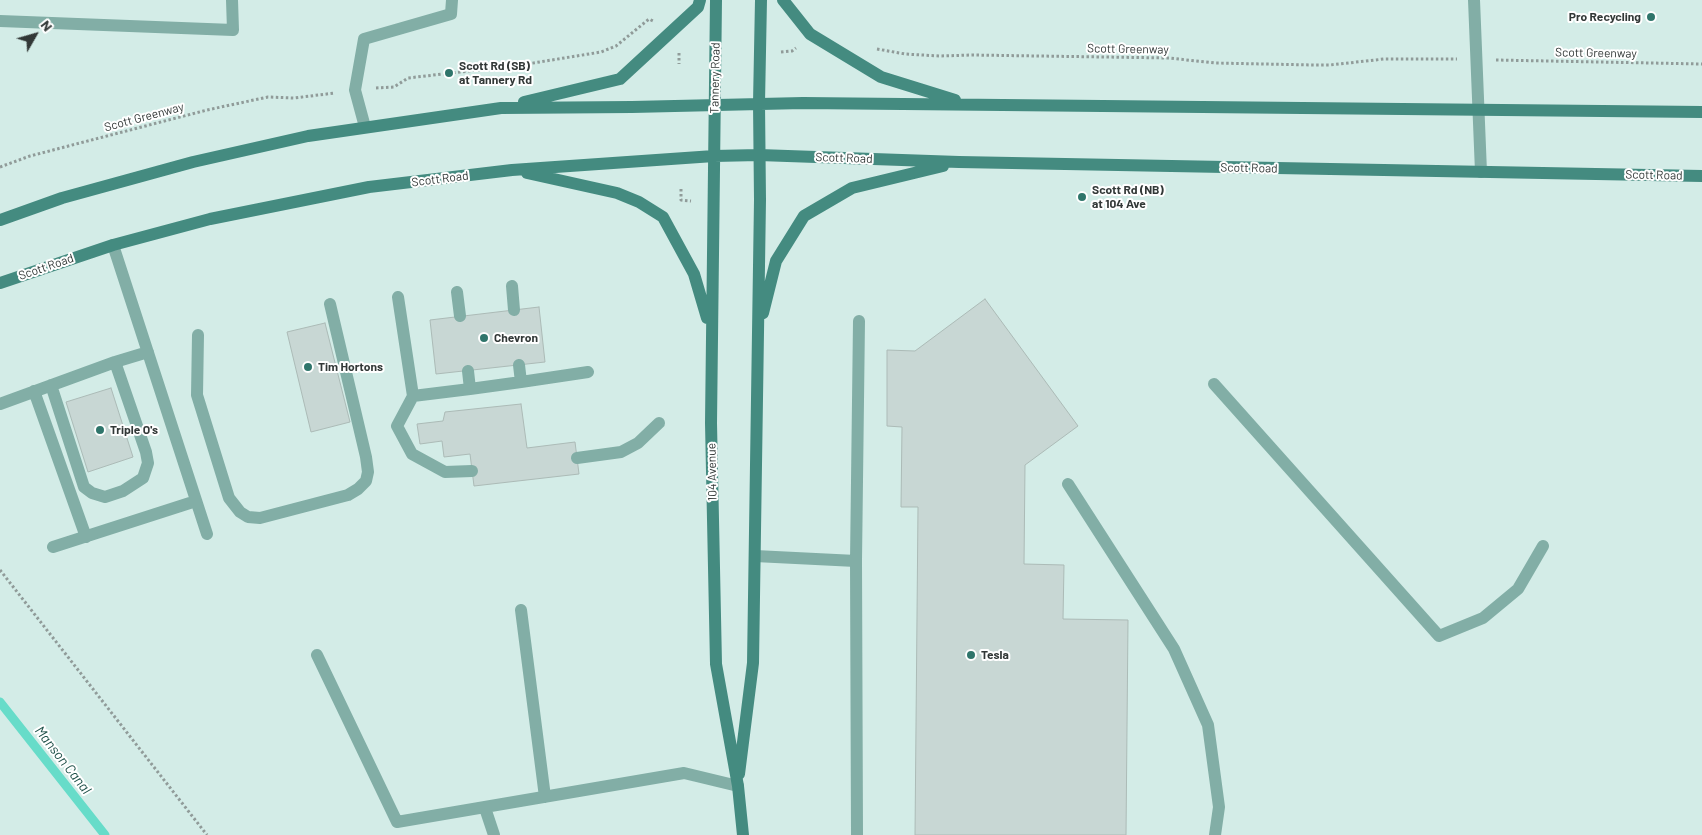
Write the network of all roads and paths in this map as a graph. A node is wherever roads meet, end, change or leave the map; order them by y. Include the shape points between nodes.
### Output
1 (232, 0) edge
2 (452, 0) edge
3 (700, 0) edge
4 (716, 0) edge
5 (761, 0) edge
6 (783, 0) edge
7 (1474, 0) edge
8 (0, 21) edge
9 (658, 24) dead end
10 (799, 45) dead end
11 (869, 48) dead end
12 (783, 52) dead end
13 (1440, 59) dead end
14 (1489, 60) dead end
15 (1702, 64) edge
16 (394, 87) dead end
17 (294, 98) dead end
18 (759, 103) junction
19 (714, 104) junction
20 (969, 104) junction
21 (501, 108) junction
22 (1478, 109) junction
23 (1702, 112) edge
24 (365, 127) junction
25 (714, 156) junction
26 (759, 156) junction
27 (959, 162) junction
28 (0, 167) edge
29 (512, 170) junction
30 (1481, 172) junction
31 (1702, 176) edge
32 (681, 189) dead end
33 (691, 200) dead end
34 (0, 220) edge
35 (113, 245) junction
36 (0, 283) edge
37 (512, 286) dead end
38 (457, 292) dead end
39 (398, 297) dead end
40 (330, 304) dead end
41 (514, 310) dead end
42 (460, 316) dead end
43 (859, 321) dead end
44 (711, 330) junction
45 (758, 334) junction
46 (198, 335) dead end
47 (148, 352) junction
48 (115, 362) junction
49 (519, 365) dead end
50 (468, 371) dead end
51 (588, 372) dead end
52 (521, 382) junction
53 (1214, 384) dead end
54 (51, 385) junction
55 (470, 389) junction
56 (34, 391) junction
57 (413, 396) junction
58 (0, 404) edge
59 (659, 423) dead end
60 (577, 458) dead end
61 (472, 471) dead end
62 (1068, 484) dead end
63 (196, 501) junction
64 (207, 534) dead end
65 (86, 536) junction
66 (1543, 546) dead end
67 (53, 547) dead end
68 (755, 556) junction
69 (856, 561) junction
70 (0, 570) edge
71 (521, 610) dead end
72 (317, 655) dead end
73 (738, 786) junction
74 (546, 797) junction
75 (485, 808) junction
76 (207, 835) edge
77 (494, 835) edge
78 (742, 835) edge
79 (857, 835) edge
80 (1216, 835) edge

1 - 8 lane via 232,30
2 - 24 lane via 451,14 364,39 355,90
3 - 21 main road via 698,7 620,79
4 - 19 main road, Tannery Road
5 - 18 main road
6 - 20 main road via 810,34 881,77
7 - 22 lane
9 - 16 path via 649,19 616,46 601,52 408,78
10 - 12 path via 792,51
11 - 13 path, Scott Greenway via 939,56 1176,58 1215,63 1314,65 1384,59
14 - 15 path, Scott Greenway
17 - 28 path, Scott Greenway via 268,97 207,110 30,156
18 - 19 main road
18 - 20 main road
18 - 26 main road
19 - 21 main road
19 - 25 main road, Tannery Road
20 - 22 main road
21 - 24 main road
22 - 23 main road
22 - 30 lane
24 - 34 main road via 308,136 194,162 62,198
25 - 26 main road, Scott Road
25 - 29 main road, Scott Road
25 - 44 main road, 104 Avenue
26 - 27 main road, Scott Road
26 - 45 main road, 104 Avenue
27 - 30 main road, Scott Road
27 - 45 main road via 852,188 804,216 776,261
29 - 35 main road, Scott Road via 359,189 210,219
29 - 44 main road via 617,193 663,217 694,274
30 - 31 main road, Scott Road
32 - 33 path via 681,200
35 - 36 main road, Scott Road
35 - 47 lane
37 - 41 lane
38 - 42 lane
39 - 57 lane
40 - 46 lane via 366,457 366,481 348,495 260,518 240,512 229,498 197,395
43 - 69 lane
44 - 73 main road, 104 Avenue via 716,664
45 - 68 main road, 104 Avenue
47 - 48 lane
47 - 63 lane
48 - 54 lane
48 - 54 lane via 148,463 143,478 123,491 105,497 84,487
49 - 52 lane
50 - 55 lane
51 - 52 lane
52 - 55 lane
53 - 66 lane via 1439,636 1484,618 1518,589
54 - 56 lane
55 - 57 lane
56 - 58 lane
56 - 65 lane
57 - 61 lane via 397,426 412,454 445,472
59 - 60 lane via 638,443 621,452
62 - 80 lane via 1174,649 1208,725 1219,807
63 - 64 lane
63 - 65 lane
65 - 67 lane
68 - 69 lane
68 - 73 main road, 104 Avenue via 753,663
69 - 79 lane
70 - 76 path
71 - 74 lane
72 - 75 lane via 397,822
73 - 74 lane via 684,773
73 - 78 main road, 104 Avenue
74 - 75 lane
75 - 77 lane

